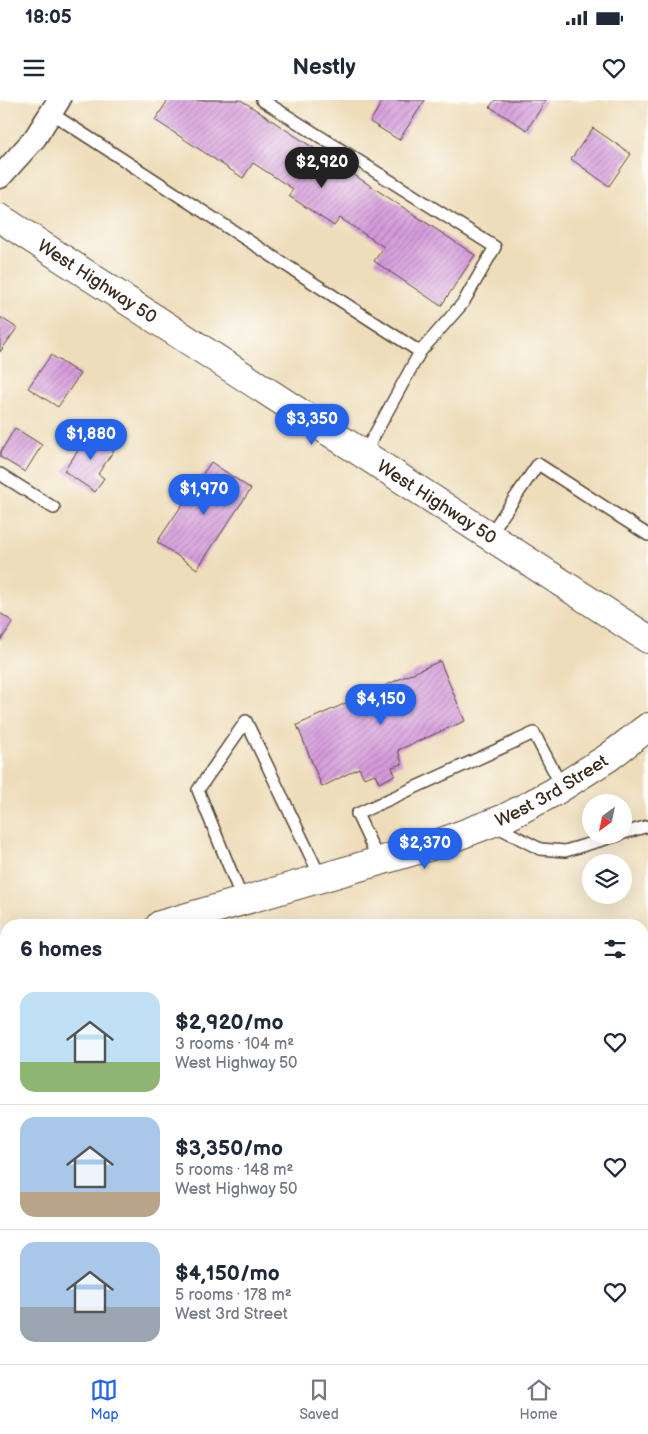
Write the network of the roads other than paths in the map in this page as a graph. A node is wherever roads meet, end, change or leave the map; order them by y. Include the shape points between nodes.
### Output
1 (262, 100) edge
2 (55, 107) edge
3 (0, 177) edge
4 (0, 218) edge
5 (420, 352) junction
6 (364, 454) junction
7 (0, 474) edge
8 (54, 508) dead end
9 (648, 535) edge
10 (489, 536) junction
11 (648, 639) edge
12 (648, 727) edge
13 (562, 787) junction
14 (491, 823) junction
15 (648, 826) edge
16 (632, 831) edge
17 (588, 844) edge
18 (380, 861) junction
19 (321, 878) junction
20 (243, 901) junction
21 (181, 919) edge

1 - 5 lane via 495,248 463,303
2 - 3 street via 34,138
2 - 5 lane
4 - 6 main road, West Highway 50
5 - 6 lane
6 - 10 main road, West Highway 50
7 - 8 lane
9 - 10 lane via 538,464
10 - 11 main road, West Highway 50
12 - 13 main road, West 3rd Street
13 - 14 main road, West 3rd Street
13 - 18 lane via 534,732 357,814
14 - 17 lane via 540,849 565,851
14 - 18 main road, West 3rd Street
15 - 16 lane
18 - 19 main road, West 3rd Street
19 - 20 main road, West 3rd Street
19 - 20 lane via 246,721 198,790
20 - 21 main road, West 3rd Street

